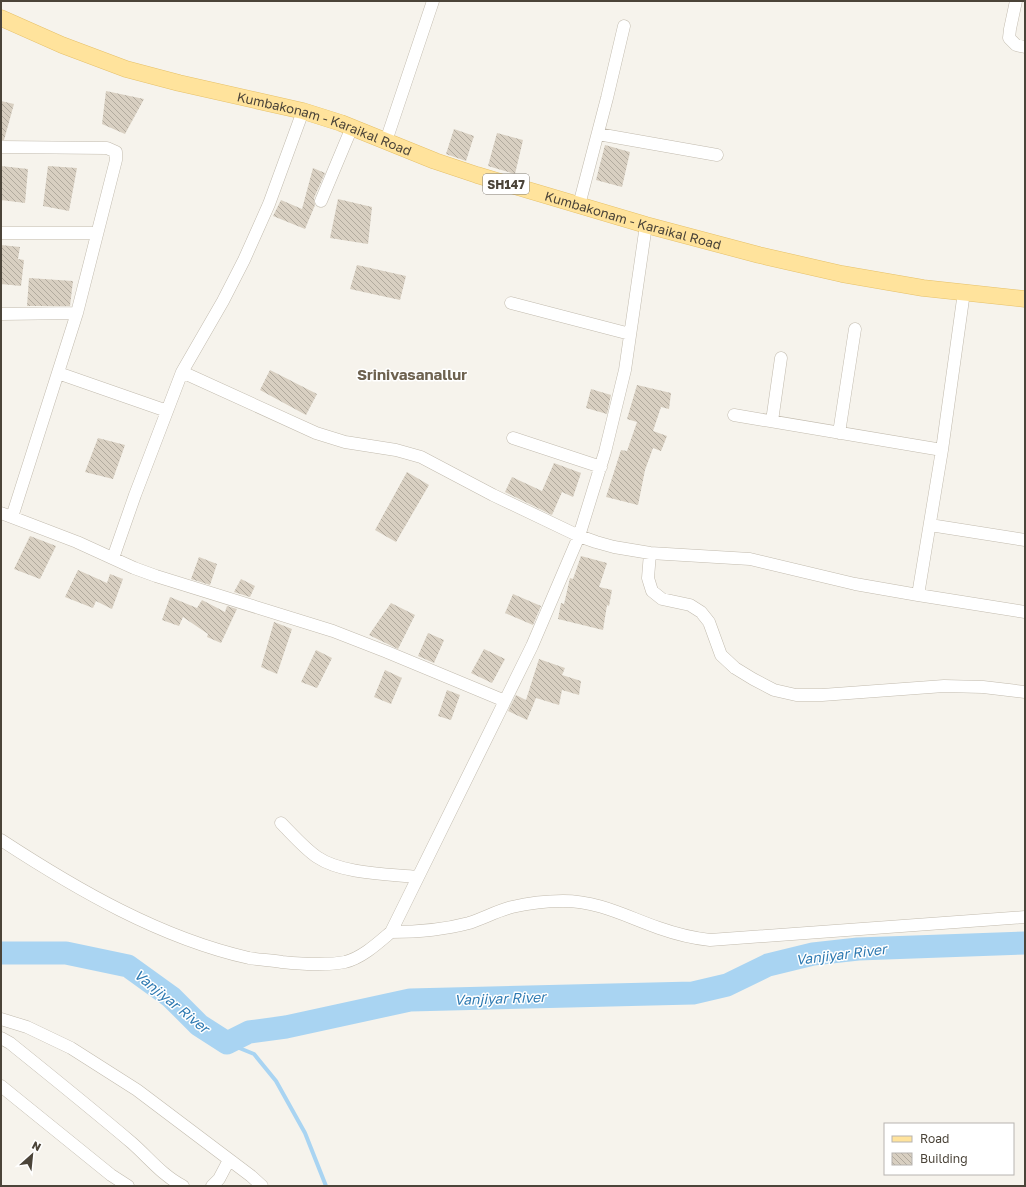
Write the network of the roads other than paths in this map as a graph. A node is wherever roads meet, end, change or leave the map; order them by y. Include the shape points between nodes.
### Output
1 (433, 1) edge
2 (1016, 1) edge
3 (1, 18) edge
4 (624, 26) dead end
5 (1025, 47) edge
6 (303, 112) junction
7 (352, 127) junction
8 (598, 134) junction
9 (386, 141) junction
10 (1, 147) edge
11 (717, 155) dead end
12 (321, 201) dead end
13 (579, 205) junction
14 (646, 226) junction
15 (1, 233) edge
16 (97, 233) junction
17 (964, 292) junction
18 (1025, 298) edge
19 (511, 303) dead end
20 (77, 313) junction
21 (1, 314) edge
22 (855, 329) dead end
23 (630, 334) junction
24 (781, 358) dead end
25 (182, 372) junction
26 (58, 373) junction
27 (167, 411) junction
28 (734, 415) dead end
29 (772, 421) junction
30 (839, 433) junction
31 (513, 438) dead end
32 (942, 450) junction
33 (601, 467) junction
34 (4, 514) edge
35 (930, 525) junction
36 (579, 536) junction
37 (1025, 540) edge
38 (650, 553) junction
39 (113, 558) junction
40 (918, 595) junction
41 (1025, 612) edge
42 (1025, 692) edge
43 (505, 701) junction
44 (281, 823) dead end
45 (1, 840) edge
46 (417, 877) junction
47 (1025, 917) edge
48 (390, 932) junction
49 (1, 1019) edge
50 (1, 1038) edge
51 (1, 1086) edge
52 (230, 1160) junction
53 (167, 1183) edge
54 (128, 1186) edge
55 (183, 1186) edge
56 (212, 1186) edge
57 (262, 1186) edge

1 - 9 street
2 - 5 street via 1009,38 1016,45
3 - 6 main road, Kumbakonam - Karaikal Road / SH147 via 126,69
4 - 8 street
6 - 7 main road, Kumbakonam - Karaikal Road / SH147
6 - 25 street via 269,204 244,260
7 - 9 main road, Kumbakonam - Karaikal Road / SH147
7 - 12 street
8 - 11 street
8 - 13 street
9 - 13 main road, Kumbakonam - Karaikal Road / SH147 via 456,168
10 - 16 street via 108,148 116,152
13 - 14 main road, Kumbakonam - Karaikal Road / SH147
14 - 17 main road, Kumbakonam - Karaikal Road / SH147 via 842,274 923,288
14 - 23 street
15 - 16 street
16 - 20 street
17 - 18 main road, Kumbakonam - Karaikal Road / SH147
17 - 32 street
19 - 23 street
20 - 21 street
20 - 26 street
22 - 30 street
23 - 33 street via 625,370
24 - 29 street
25 - 27 street
25 - 36 street via 316,433 345,442 396,450 421,457 492,495
26 - 27 street
26 - 34 street
27 - 39 street
28 - 29 street
29 - 30 street
30 - 32 street
31 - 33 street
32 - 35 street
33 - 36 street
34 - 39 street
35 - 37 street
35 - 40 street
36 - 38 street via 614,547
36 - 43 street via 532,646
38 - 40 street via 750,559 855,584
38 - 42 street via 648,578 652,591 662,599 690,605 701,612 709,622 721,655 735,668 774,690 796,695 822,695 944,686
39 - 43 street via 156,576 340,634
40 - 41 street
43 - 46 street
44 - 46 street via 317,857 332,864 348,870
45 - 48 street via 116,909 189,940 249,958 320,964 346,962 368,951
46 - 48 street
47 - 48 street via 710,940 685,936 594,904 564,901 511,907 449,928
49 - 52 street via 27,1027 71,1048 137,1090
50 - 53 street via 148,1157
51 - 54 street
52 - 56 street
52 - 57 street
53 - 55 street

